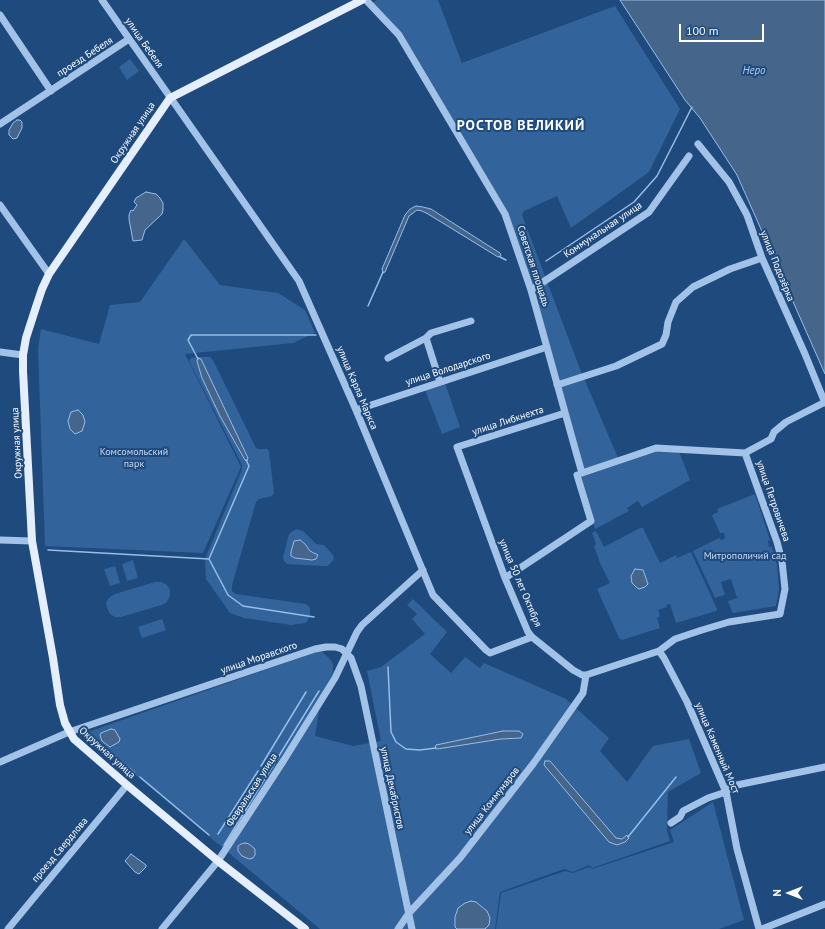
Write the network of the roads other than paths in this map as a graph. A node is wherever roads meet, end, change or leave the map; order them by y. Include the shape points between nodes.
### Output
1 (102, 0) edge
2 (362, 0) edge
3 (366, 0) edge
4 (0, 15) edge
5 (129, 39) junction
6 (51, 91) junction
7 (170, 98) junction
8 (0, 124) edge
9 (698, 144) dead end
10 (689, 156) dead end
11 (0, 205) edge
12 (762, 258) junction
13 (49, 274) junction
14 (531, 290) junction
15 (472, 321) dead end
16 (426, 338) junction
17 (547, 347) junction
18 (0, 352) edge
19 (23, 355) junction
20 (388, 358) dead end
21 (440, 382) junction
22 (557, 385) junction
23 (825, 403) edge
24 (356, 410) junction
25 (565, 413) junction
26 (457, 447) joint
27 (678, 449) joint
28 (745, 453) junction
29 (577, 475) dead end
30 (0, 540) edge
31 (32, 541) junction
32 (423, 570) junction
33 (506, 578) junction
34 (532, 636) junction
35 (659, 650) junction
36 (347, 653) junction
37 (586, 675) junction
38 (69, 732) junction
39 (0, 762) edge
40 (825, 767) edge
41 (127, 785) junction
42 (726, 792) junction
43 (672, 823) dead end
44 (218, 861) junction
45 (825, 904) edge
46 (409, 913) junction
47 (8, 929) edge
48 (162, 929) edge
49 (305, 929) edge
50 (398, 929) edge
51 (412, 929) edge
52 (759, 929) edge
53 (762, 929) edge

1 - 5 street, улица Бебеля
2 - 7 main road, Окружная улица
3 - 14 street, Советская площадь via 399,35 505,214
4 - 6 street
5 - 6 street, проезд Бебеля
5 - 7 street, улица Бебеля
6 - 8 street, проезд Бебеля
7 - 13 main road, Окружная улица
7 - 24 street, улица Карла Маркса via 299,281
9 - 12 street, улица Подозёрка via 729,182 747,215
10 - 14 street, Коммунальная улица via 648,212
11 - 13 street
12 - 22 street via 730,269 693,287 676,302 662,344 616,366
12 - 23 street, улица Подозёрка
13 - 19 main road, Окружная улица via 26,338
14 - 17 street, Советская площадь
15 - 16 street via 431,333
16 - 20 street
16 - 21 street
17 - 21 street, улица Володарского
17 - 22 street, Советская площадь
18 - 19 street
19 - 31 main road, Окружная улица
21 - 24 street, улица Володарского
22 - 25 street, Советская площадь
23 - 28 street via 786,422 774,432 771,439
24 - 32 street, улица Карла Маркса
25 - 26 street, улица Либкнехта
25 - 27 street, Советская площадь via 582,473 656,448
26 - 33 street, улица 50 лет Октября
27 - 28 street, улица Петровичева
28 - 35 street, улица Петровичева via 782,562 785,589 780,614 729,622 702,630 675,639
29 - 33 street via 592,521
30 - 31 street
31 - 38 main road, Окружная улица via 60,705
32 - 34 street, улица Карла Маркса via 433,595 490,653
32 - 36 street via 362,626
33 - 34 street, улица 50 лет Октября via 528,632
34 - 37 street, улица 50 лет Октября via 573,670
35 - 37 street
35 - 42 street, улица Каменный Мост via 687,702
36 - 38 street, улица Моравского via 335,646 315,649
36 - 44 street, Февральская улица via 335,678
36 - 46 street, улица Декабристов via 356,669 361,686
37 - 46 street, улица Коммунаров via 583,693 533,764 460,858
38 - 39 street, улица Моравского
38 - 41 main road, Окружная улица
40 - 42 street via 732,786
41 - 44 main road, Окружная улица
41 - 47 street, проезд Свердлова
42 - 43 street via 683,810
42 - 52 street, улица Каменный Мост via 737,849
44 - 48 street, Февральская улица
44 - 49 main road, Окружная улица
45 - 53 street
46 - 50 street, улица Коммунаров
46 - 51 street, улица Декабристов

